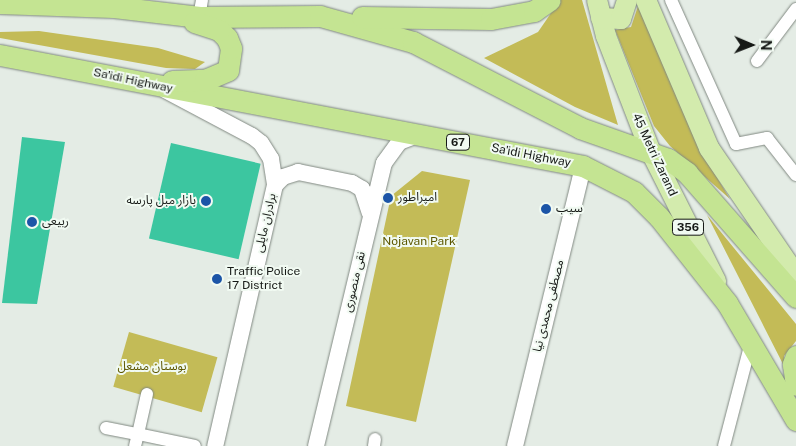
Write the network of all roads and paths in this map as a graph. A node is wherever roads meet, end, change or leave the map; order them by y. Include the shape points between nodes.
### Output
1 (550, 0) edge
2 (627, 0) edge
3 (646, 0) edge
4 (670, 0) edge
5 (0, 3) edge
6 (200, 8) edge
7 (599, 9) edge
8 (796, 9) edge
9 (151, 13) junction
10 (320, 16) junction
11 (0, 55) edge
12 (757, 61) dead end
13 (129, 81) junction
14 (161, 88) junction
15 (417, 135) junction
16 (650, 150) junction
17 (583, 166) junction
18 (796, 175) edge
19 (275, 185) junction
20 (371, 214) junction
21 (796, 275) edge
22 (796, 297) edge
23 (727, 303) junction
24 (751, 342) junction
25 (796, 356) edge
26 (796, 384) edge
27 (147, 394) dead end
28 (796, 420) edge
29 (106, 428) dead end
30 (137, 440) edge
31 (195, 446) edge
32 (215, 446) edge
33 (316, 446) edge
34 (515, 446) edge
35 (724, 446) edge

1 - 10 highway via 534,11 491,19
2 - 7 main road via 622,19
3 - 21 main road via 687,98 729,182
4 - 18 street via 736,144 767,138
5 - 9 highway via 104,6
6 - 9 highway
6 - 10 highway
7 - 16 main road, 45 Metri Zarand / 356
8 - 12 street
9 - 13 highway via 218,30 231,48 229,65 219,77 205,80
10 - 16 highway via 413,42 580,128
11 - 13 highway, Sa'idi Highway / 67 via 26,57
13 - 14 highway, Sa'idi Highway / 67
14 - 15 highway, Sa'idi Highway / 67
14 - 19 street, برادران مایلی via 261,143 272,159
15 - 17 highway, Sa'idi Highway / 67
15 - 20 street, نقی منصوری via 399,142 391,150
16 - 22 highway via 687,173
16 - 23 main road, 45 Metri Zarand / 356
17 - 23 highway, Sa'idi Highway / 67 via 646,202
17 - 34 street, مصطفی محمدی نیا
19 - 20 street via 283,177 298,172 352,183 362,189
19 - 32 street, برادران مایلی
20 - 33 street, نقی منصوری
23 - 24 highway, Sa'idi Highway / 67
24 - 28 highway, Sa'idi Highway / 67
24 - 35 street
25 - 26 highway via 793,364
27 - 30 street
29 - 30 street
30 - 31 street

